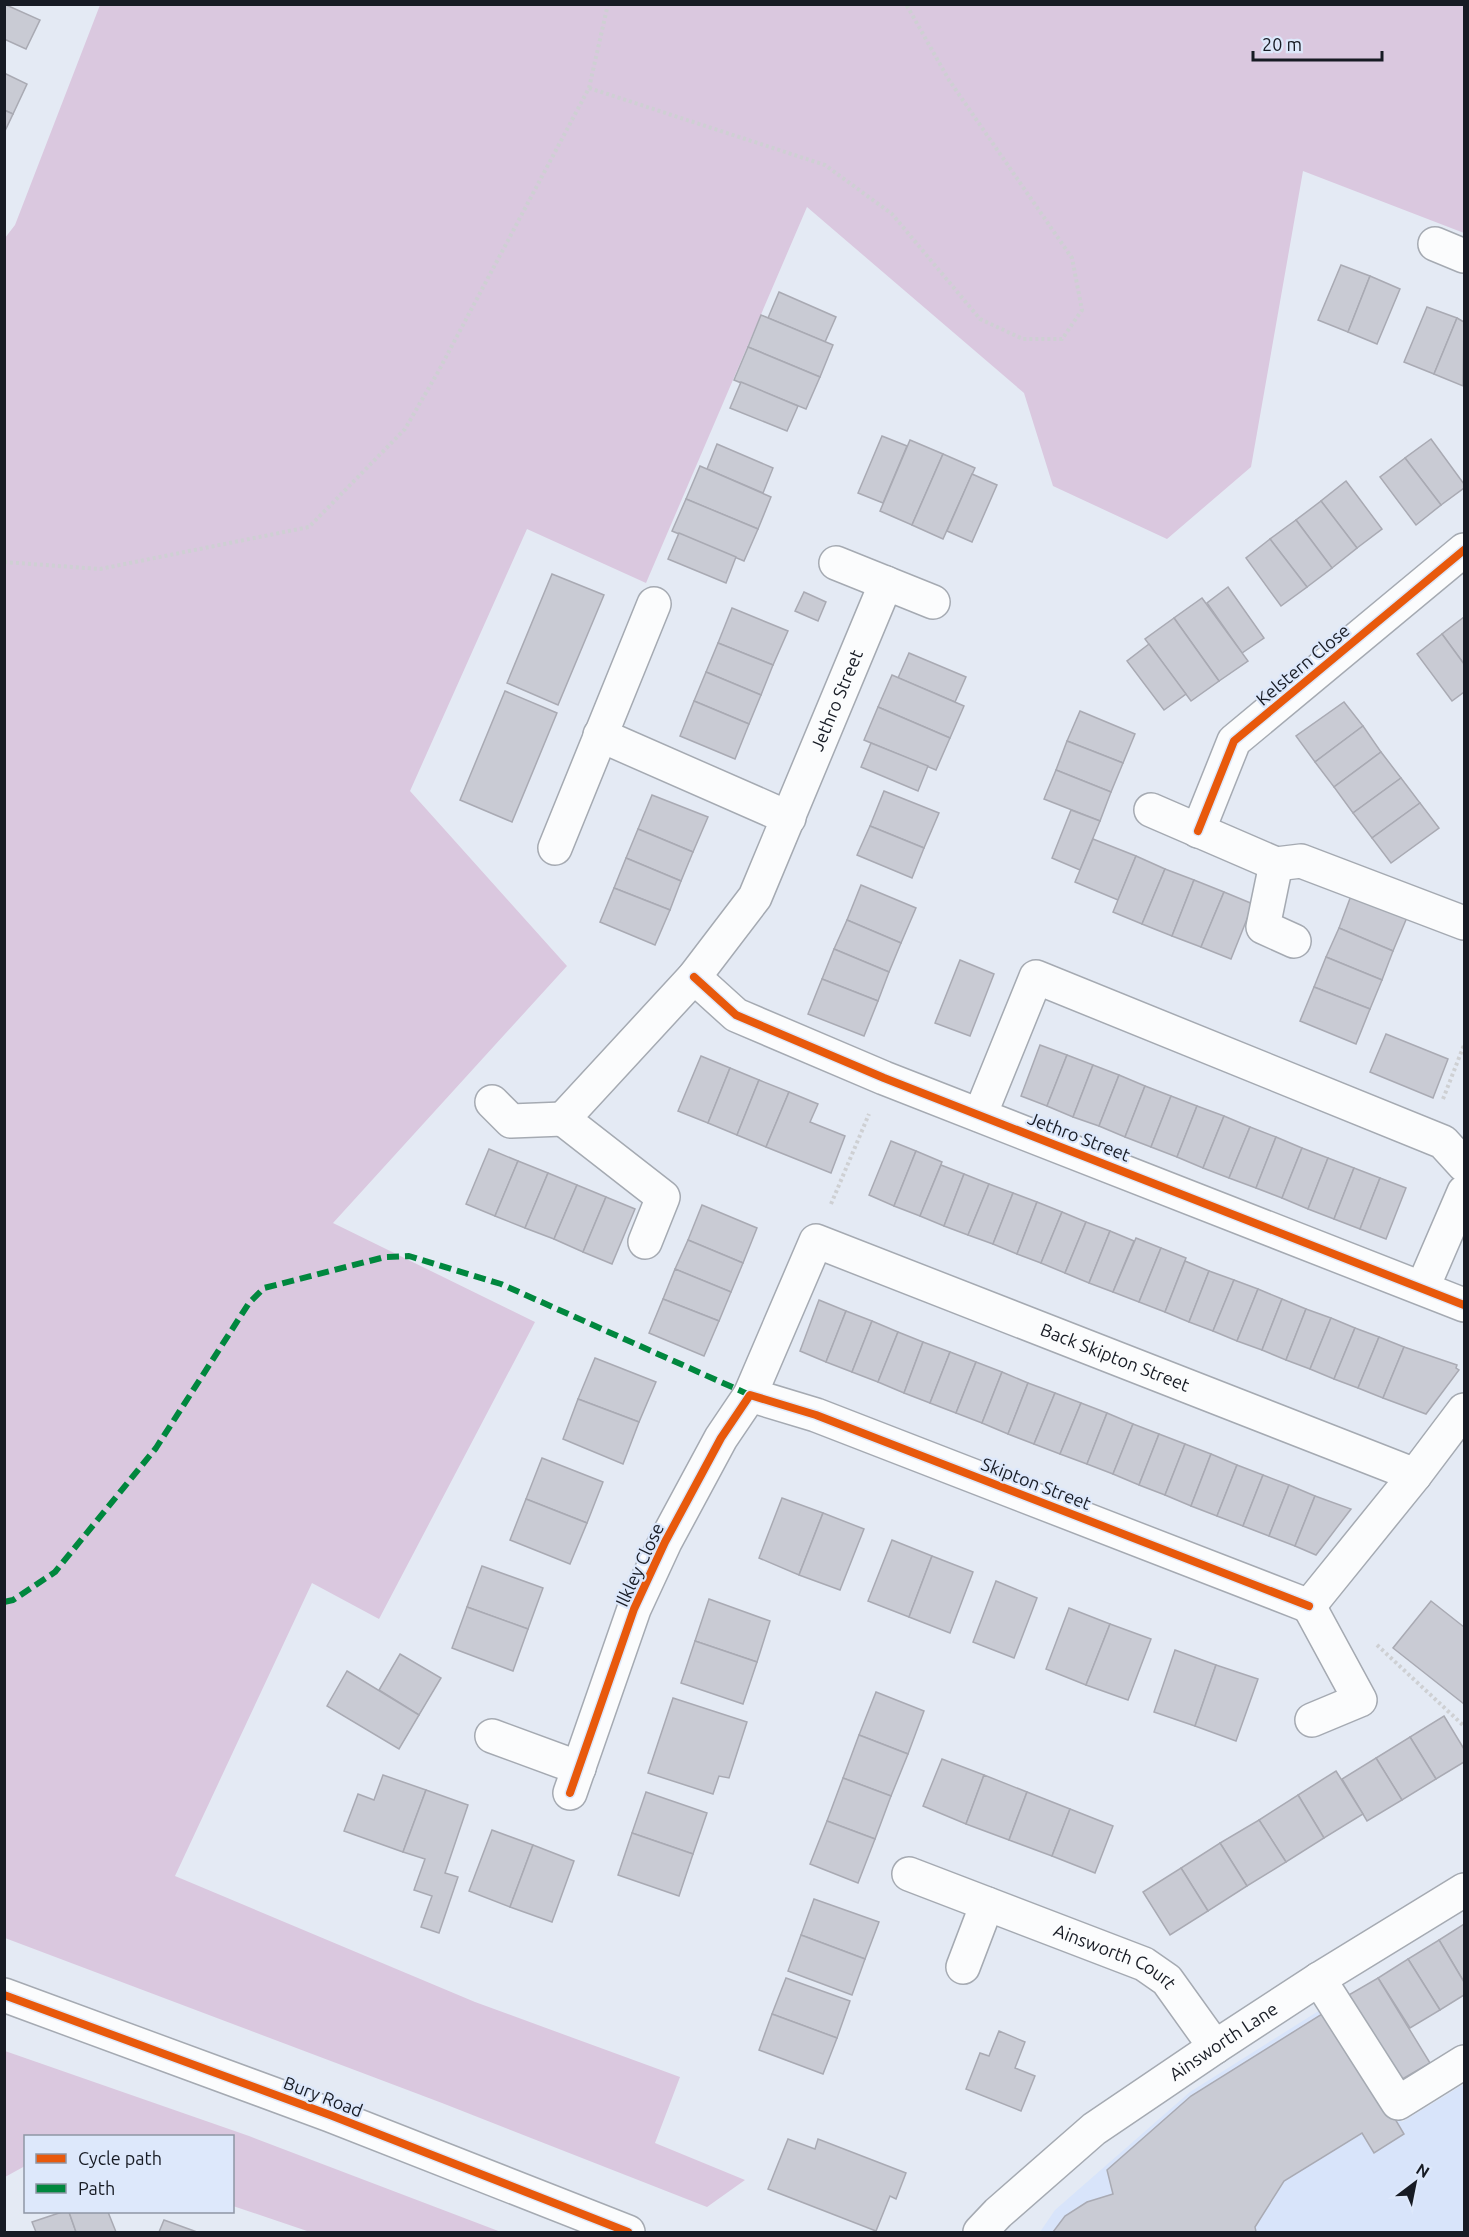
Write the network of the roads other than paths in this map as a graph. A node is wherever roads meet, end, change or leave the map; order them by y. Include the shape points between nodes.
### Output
1 (1464, 550) edge
2 (836, 563) dead end
3 (886, 583) junction
4 (933, 602) dead end
5 (654, 604) dead end
6 (600, 735) junction
7 (1151, 810) dead end
8 (789, 818) junction
9 (1198, 831) junction
10 (555, 848) dead end
11 (1276, 864) junction
12 (1464, 923) edge
13 (1294, 941) dead end
14 (694, 977) junction
15 (492, 1102) dead end
16 (980, 1115) junction
17 (563, 1119) junction
18 (1464, 1165) edge
19 (1464, 1192) edge
20 (816, 1241) joint
21 (645, 1242) dead end
22 (1423, 1287) junction
23 (1464, 1305) edge
24 (750, 1395) junction
25 (1464, 1410) edge
26 (1415, 1475) junction
27 (1309, 1606) junction
28 (1312, 1720) dead end
29 (492, 1736) dead end
30 (909, 1874) dead end
31 (1464, 1890) edge
32 (987, 1904) junction
33 (963, 1967) dead end
34 (1319, 1979) junction
35 (4, 1995) edge
36 (1215, 2047) junction
37 (1464, 2062) edge
38 (991, 2226) edge
39 (628, 2232) edge

1 - 9 street, Kelstern Close via 1234,741
2 - 3 street
3 - 4 street
3 - 8 street, Jethro Street
5 - 6 street
6 - 8 street
6 - 10 street
7 - 9 street
8 - 14 street, Jethro Street via 755,897
9 - 11 street
11 - 12 street via 1301,861
11 - 13 street via 1263,927
14 - 16 street, Jethro Street via 736,1015
14 - 17 street, Jethro Street
15 - 17 street via 511,1121
16 - 18 street via 1036,977 1443,1142
16 - 22 street, Jethro Street
17 - 21 street via 663,1197
19 - 22 street
20 - 24 street, Ilkley Close
20 - 26 street, Back Skipton Street
22 - 23 street, Jethro Street
24 - 27 street, Skipton Street via 816,1415
24 - 29 street, Ilkley Close via 715,1448 634,1609 574,1781
25 - 26 street
26 - 27 street
27 - 28 street via 1360,1701
30 - 32 street, Ainsworth Court
31 - 34 street, Ainsworth Lane
32 - 33 street
32 - 36 street, Ainsworth Court via 1144,1964 1167,1980
34 - 36 street, Ainsworth Lane
34 - 37 street via 1398,2103
35 - 39 street, Bury Road via 330,2115
36 - 38 street, Ainsworth Lane via 1094,2130

